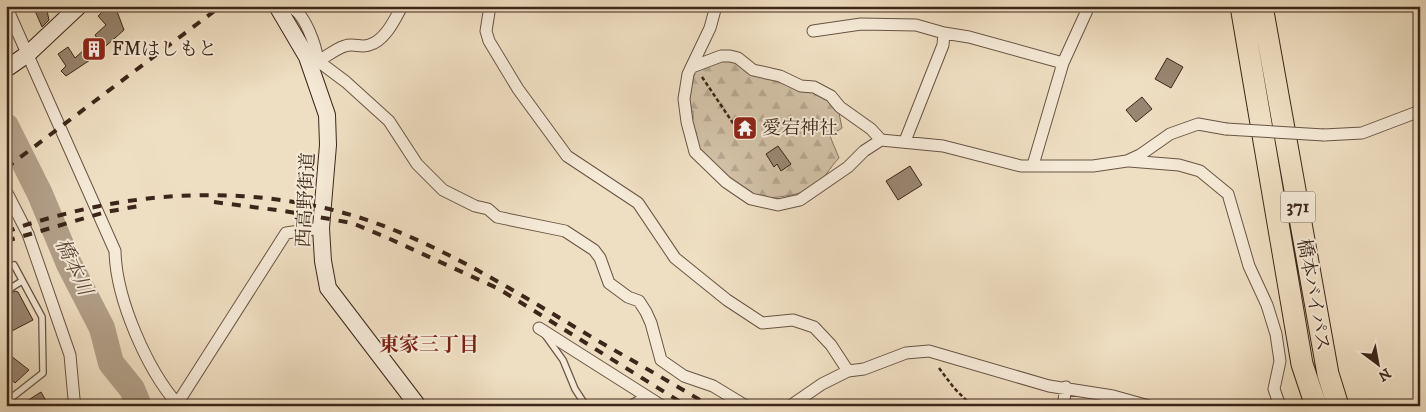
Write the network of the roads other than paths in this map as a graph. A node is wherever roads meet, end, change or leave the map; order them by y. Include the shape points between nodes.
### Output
1 (6, 6) edge
2 (79, 6) edge
3 (278, 6) edge
4 (402, 6) edge
5 (490, 6) edge
6 (716, 6) edge
7 (1089, 6) edge
8 (1241, 6) edge
9 (1262, 6) edge
10 (813, 31) dead end
11 (944, 33) junction
12 (29, 53) junction
13 (312, 61) junction
14 (1063, 63) junction
15 (9, 68) edge
16 (694, 68) junction
17 (1420, 111) edge
18 (882, 140) junction
19 (905, 141) junction
20 (1127, 161) junction
21 (1033, 165) junction
22 (6, 191) edge
23 (321, 228) junction
24 (14, 265) dead end
25 (22, 281) junction
26 (6, 291) edge
27 (539, 328) joint
28 (848, 371) junction
29 (1066, 387) junction
30 (645, 396) junction
31 (6, 404) edge
32 (178, 405) edge
33 (76, 406) edge
34 (418, 406) edge
35 (586, 406) edge
36 (626, 406) edge
37 (662, 406) edge
38 (746, 406) edge
39 (790, 406) edge
40 (1063, 406) edge
41 (1148, 406) edge
42 (1280, 406) edge
43 (1316, 406) edge
44 (1338, 406) edge

1 - 12 street
2 - 12 street
3 - 13 street, 西高野街道
4 - 13 street via 377,42 368,46 348,45
5 - 28 street via 486,31 488,41 567,156 638,203 675,258 727,300 762,323 794,320 814,327 832,346
6 - 16 street
7 - 14 street
8 - 43 highway, 橋本バイパス / 371 via 1300,355
9 - 44 highway, 橋本バイパス / 371 via 1328,374
10 - 11 street via 861,24 916,25
11 - 14 street
11 - 19 street
12 - 15 street
12 - 32 street via 115,251 118,279 133,328 165,390
13 - 23 street, 西高野街道 via 327,115 328,145
13 - 38 street via 346,82 389,121 417,164 444,190 474,206 488,209 497,217 564,231 594,250 609,283 639,301 646,312 661,360 684,376 713,386
14 - 21 street
16 - 18 street via 721,56 730,56 753,70 780,76 801,86 814,87 831,96 844,111
16 - 18 street via 688,74 684,99 695,152 726,182 752,199 778,205 800,200
17 - 20 street, bridge via 1362,133 1324,135 1226,129 1198,124 1170,134
18 - 19 street
19 - 21 street via 974,152 1021,166
20 - 21 street via 1093,166
20 - 42 street via 1179,164 1200,171 1228,194 1249,266 1276,334 1280,361 1274,389
22 - 33 street via 28,234 70,355
23 - 32 street via 286,233
23 - 34 street, 西高野街道 via 328,288
24 - 25 lane
25 - 26 lane
25 - 31 lane via 42,317 42,373
27 - 30 street
27 - 35 lane via 563,360 575,390
28 - 29 street via 864,369 906,353 930,351 1049,386
28 - 39 street
29 - 40 street
29 - 41 street
30 - 36 lane
30 - 37 street

